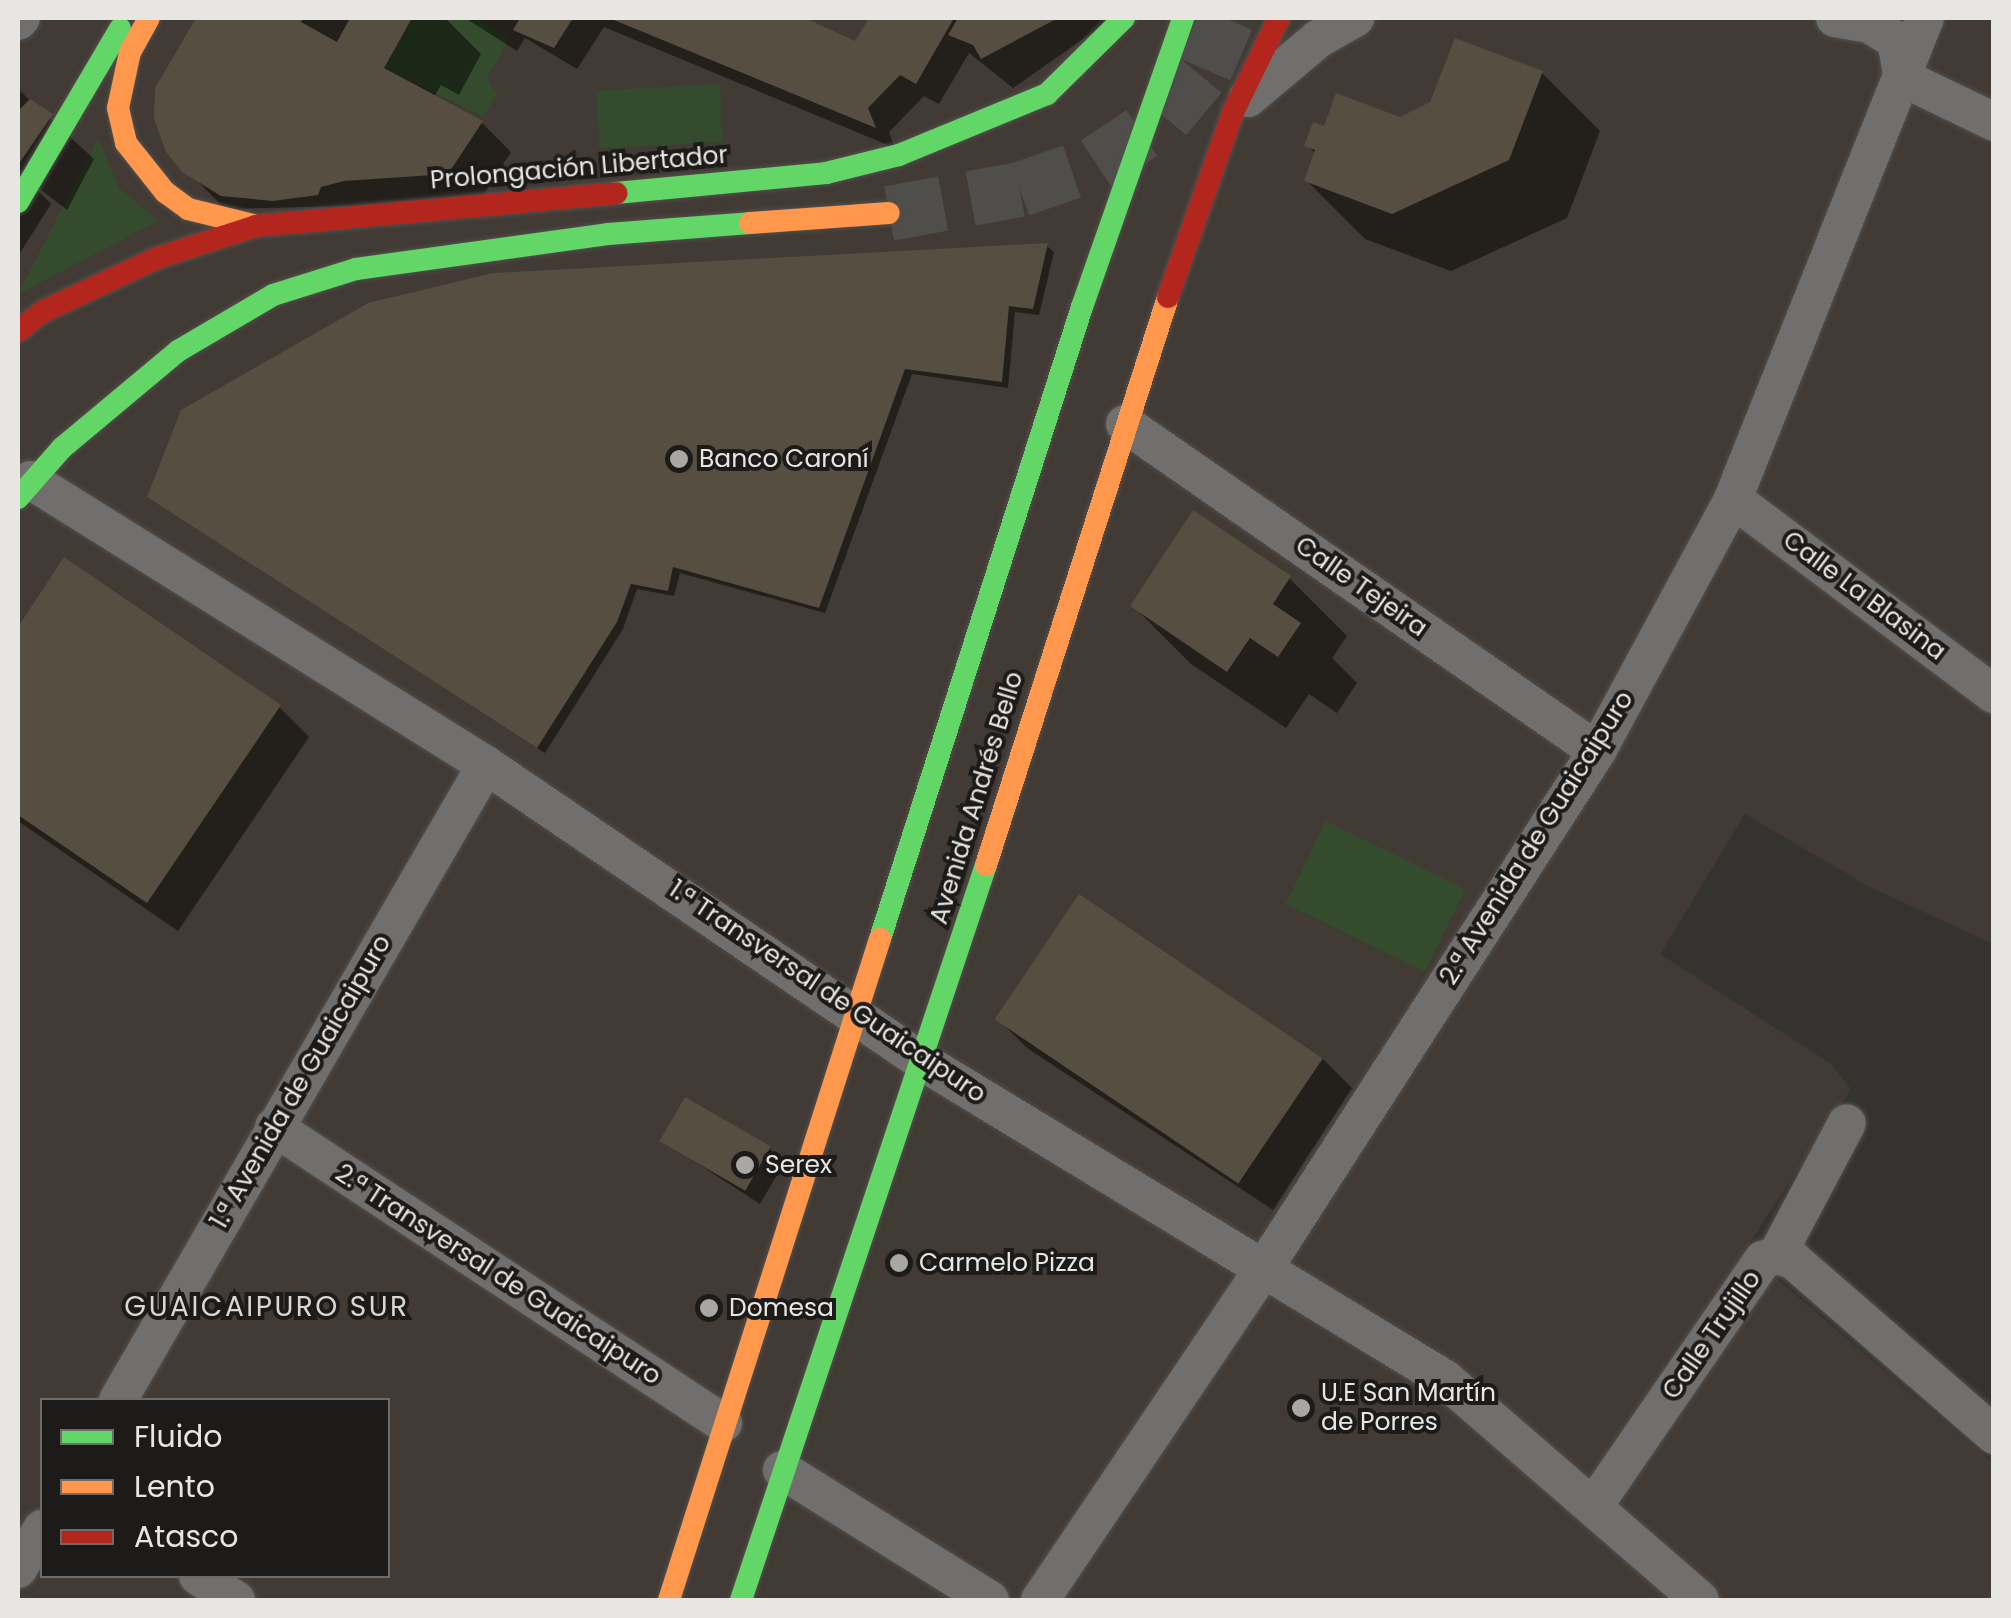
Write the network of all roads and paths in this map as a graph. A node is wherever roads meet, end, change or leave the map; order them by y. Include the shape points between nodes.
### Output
1 (126, 18) edge
2 (150, 18) edge
3 (1124, 18) edge
4 (1183, 18) edge
5 (1280, 18) edge
6 (1355, 18) edge
7 (1835, 18) edge
8 (1926, 18) edge
9 (1903, 78) junction
10 (1234, 110) junction
11 (1994, 122) edge
12 (18, 202) edge
13 (889, 213) tunnel mouth
14 (256, 226) junction
15 (18, 331) edge
16 (1124, 424) junction
17 (24, 489) edge
18 (1732, 499) junction
19 (1994, 694) edge
20 (1597, 751) junction
21 (486, 764) junction
22 (858, 1014) junction
23 (923, 1062) junction
24 (1847, 1123) dead end
25 (274, 1127) junction
26 (1778, 1255) junction
27 (1266, 1265) junction
28 (119, 1398) edge
29 (723, 1423) junction
30 (1994, 1434) edge
31 (782, 1470) junction
32 (1593, 1507) junction
33 (40, 1532) edge
34 (18, 1569) edge
35 (201, 1578) edge
36 (236, 1600) edge
37 (668, 1600) edge
38 (741, 1600) edge
39 (990, 1600) edge
40 (1040, 1600) edge
41 (1700, 1600) edge

1 - 12 street
2 - 14 street via 130,52 118,108 126,143 164,192 188,210
3 - 14 street, Prolongación Libertador via 1046,94 899,155 844,168
4 - 22 street, Avenida Andrés Bello via 1082,306
5 - 10 street, Avenida Andrés Bello
6 - 10 street via 1318,39
7 - 9 street via 1869,24 1896,40
8 - 9 street, 2.ª Avenida de Guaicaipuro
9 - 11 street
9 - 18 street, 2.ª Avenida de Guaicaipuro
10 - 16 street, Avenida Andrés Bello
13 - 17 street via 608,234 356,269 272,294 178,351
14 - 15 street, Prolongación Libertador via 157,258 44,310
16 - 20 street, Calle Tejeira
16 - 23 street, Avenida Andrés Bello
17 - 21 street, 1.ª Transversal de Guaicaipuro
18 - 19 street, Calle La Blasina
18 - 20 street, 2.ª Avenida de Guaicaipuro
20 - 27 street, 2.ª Avenida de Guaicaipuro
21 - 22 street, 1.ª Transversal de Guaicaipuro
21 - 25 street, 1.ª Avenida de Guaicaipuro
22 - 23 street, 1.ª Transversal de Guaicaipuro
22 - 29 street, Avenida Andrés Bello
23 - 27 street, 1.ª Transversal de Guaicaipuro
23 - 31 street, Avenida Andrés Bello
24 - 26 street
25 - 28 street, 1.ª Avenida de Guaicaipuro
25 - 29 street, 2.ª Transversal de Guaicaipuro
26 - 30 street, Calle Trujillo via 1793,1260
26 - 32 street, Calle Trujillo via 1764,1260
27 - 32 street, 1.ª Transversal de Guaicaipuro via 1445,1380
27 - 40 street, 2.ª Avenida de Guaicaipuro
29 - 37 street, Avenida Andrés Bello
31 - 38 street, Avenida Andrés Bello
31 - 39 street
32 - 41 street, 1.ª Transversal de Guaicaipuro
33 - 34 street
35 - 36 street

